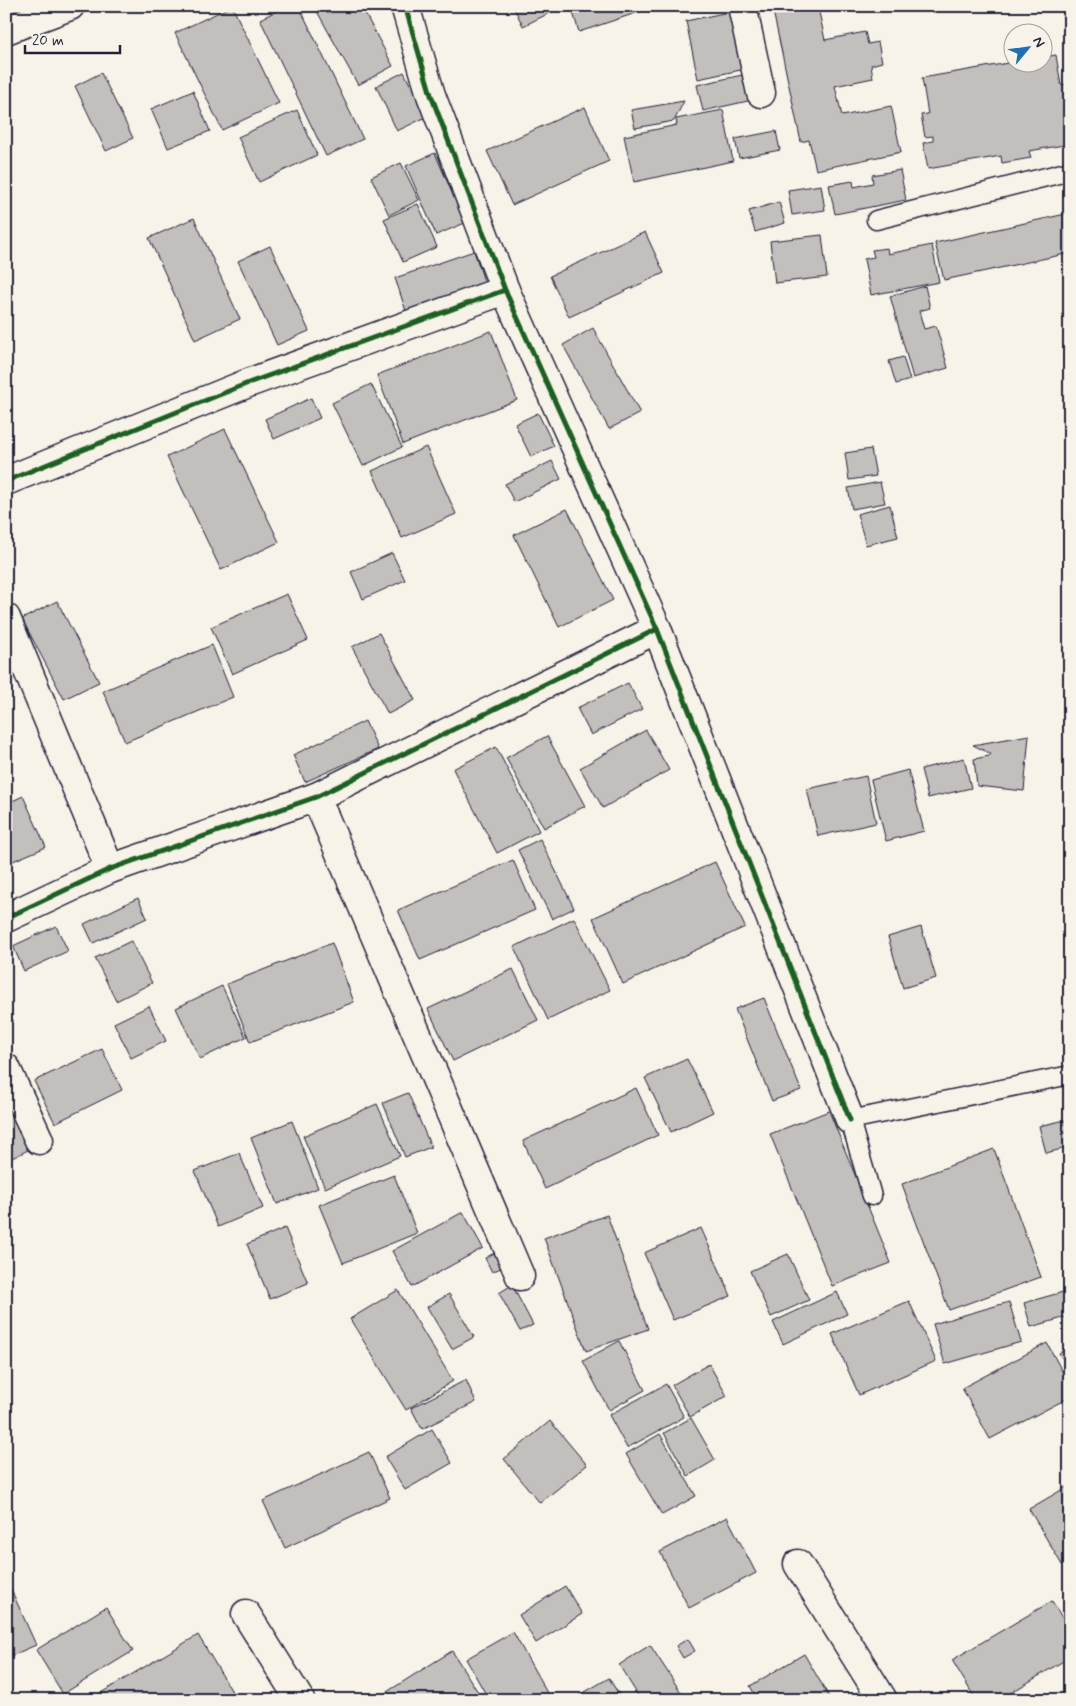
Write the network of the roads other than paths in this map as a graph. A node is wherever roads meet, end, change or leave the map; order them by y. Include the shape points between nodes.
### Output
1 (70, 6) edge
2 (404, 6) edge
3 (742, 6) edge
4 (6, 30) edge
5 (761, 93) dead end
6 (1070, 171) edge
7 (876, 220) dead end
8 (505, 290) junction
9 (6, 481) edge
10 (6, 618) edge
11 (657, 629) junction
12 (316, 797) junction
13 (110, 869) junction
14 (6, 918) edge
15 (6, 1068) edge
16 (1070, 1075) edge
17 (850, 1120) junction
18 (39, 1140) dead end
19 (872, 1196) dead end
20 (520, 1276) dead end
21 (798, 1564) dead end
22 (246, 1614) dead end
23 (300, 1700) edge
24 (883, 1700) edge

1 - 4 street
2 - 8 street via 431,95
3 - 5 street
6 - 7 lane
8 - 9 street via 251,382
8 - 11 street
10 - 13 street
11 - 12 street
11 - 17 street
12 - 13 street
12 - 20 street
13 - 14 street
15 - 18 street
16 - 17 lane
17 - 19 lane
21 - 24 street
22 - 23 street

